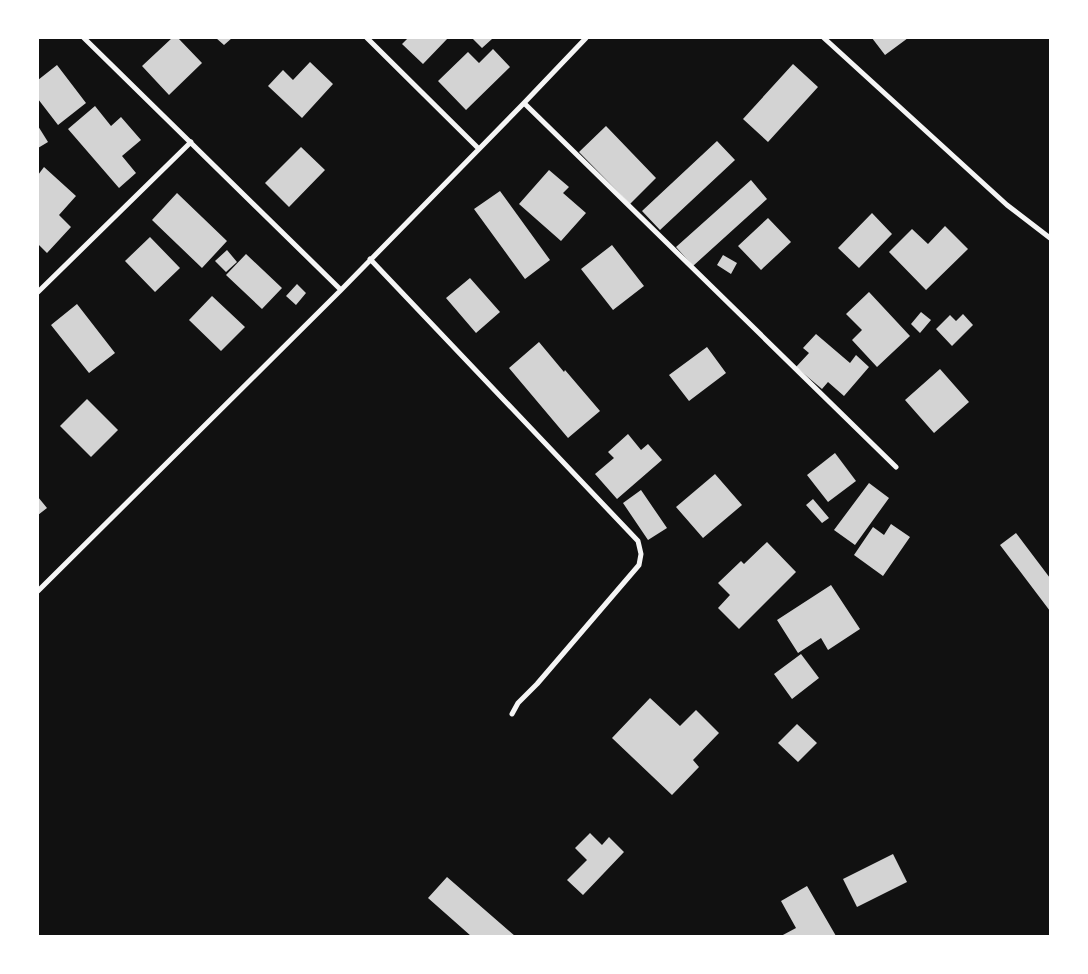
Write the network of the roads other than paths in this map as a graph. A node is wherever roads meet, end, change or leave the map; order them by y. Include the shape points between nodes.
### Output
1 (84, 38) edge
2 (367, 38) edge
3 (586, 38) edge
4 (824, 38) edge
5 (524, 103) junction
6 (191, 142) junction
7 (480, 149) junction
8 (1050, 238) edge
9 (370, 259) junction
10 (341, 290) junction
11 (38, 292) edge
12 (896, 467) dead end
13 (38, 591) edge
14 (512, 714) dead end

1 - 6 street
2 - 7 street
3 - 5 street
4 - 8 street via 1007,205
5 - 7 street
5 - 12 street
6 - 10 street
6 - 11 street
7 - 9 street
9 - 10 street
9 - 14 street via 638,541 642,554 639,565 518,703
10 - 13 street

